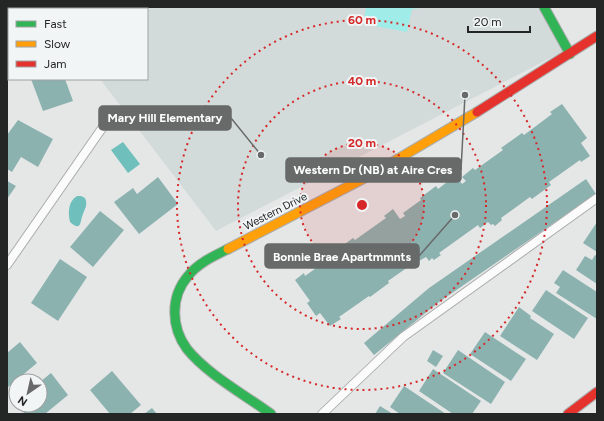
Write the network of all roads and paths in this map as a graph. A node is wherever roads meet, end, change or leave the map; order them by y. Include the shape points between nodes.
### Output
1 (544, 7) edge
2 (597, 36) edge
3 (570, 54) junction
4 (114, 111) dead end
5 (597, 198) edge
6 (7, 265) edge
7 (597, 392) edge
8 (271, 414) edge
9 (322, 414) edge
10 (568, 414) edge

1 - 3 street
2 - 3 street, Western Drive
3 - 8 street, Western Drive via 418,148 212,257 187,276 178,290 174,305 175,323 183,341 195,357
4 - 6 lane
5 - 9 lane via 403,337
7 - 10 street

